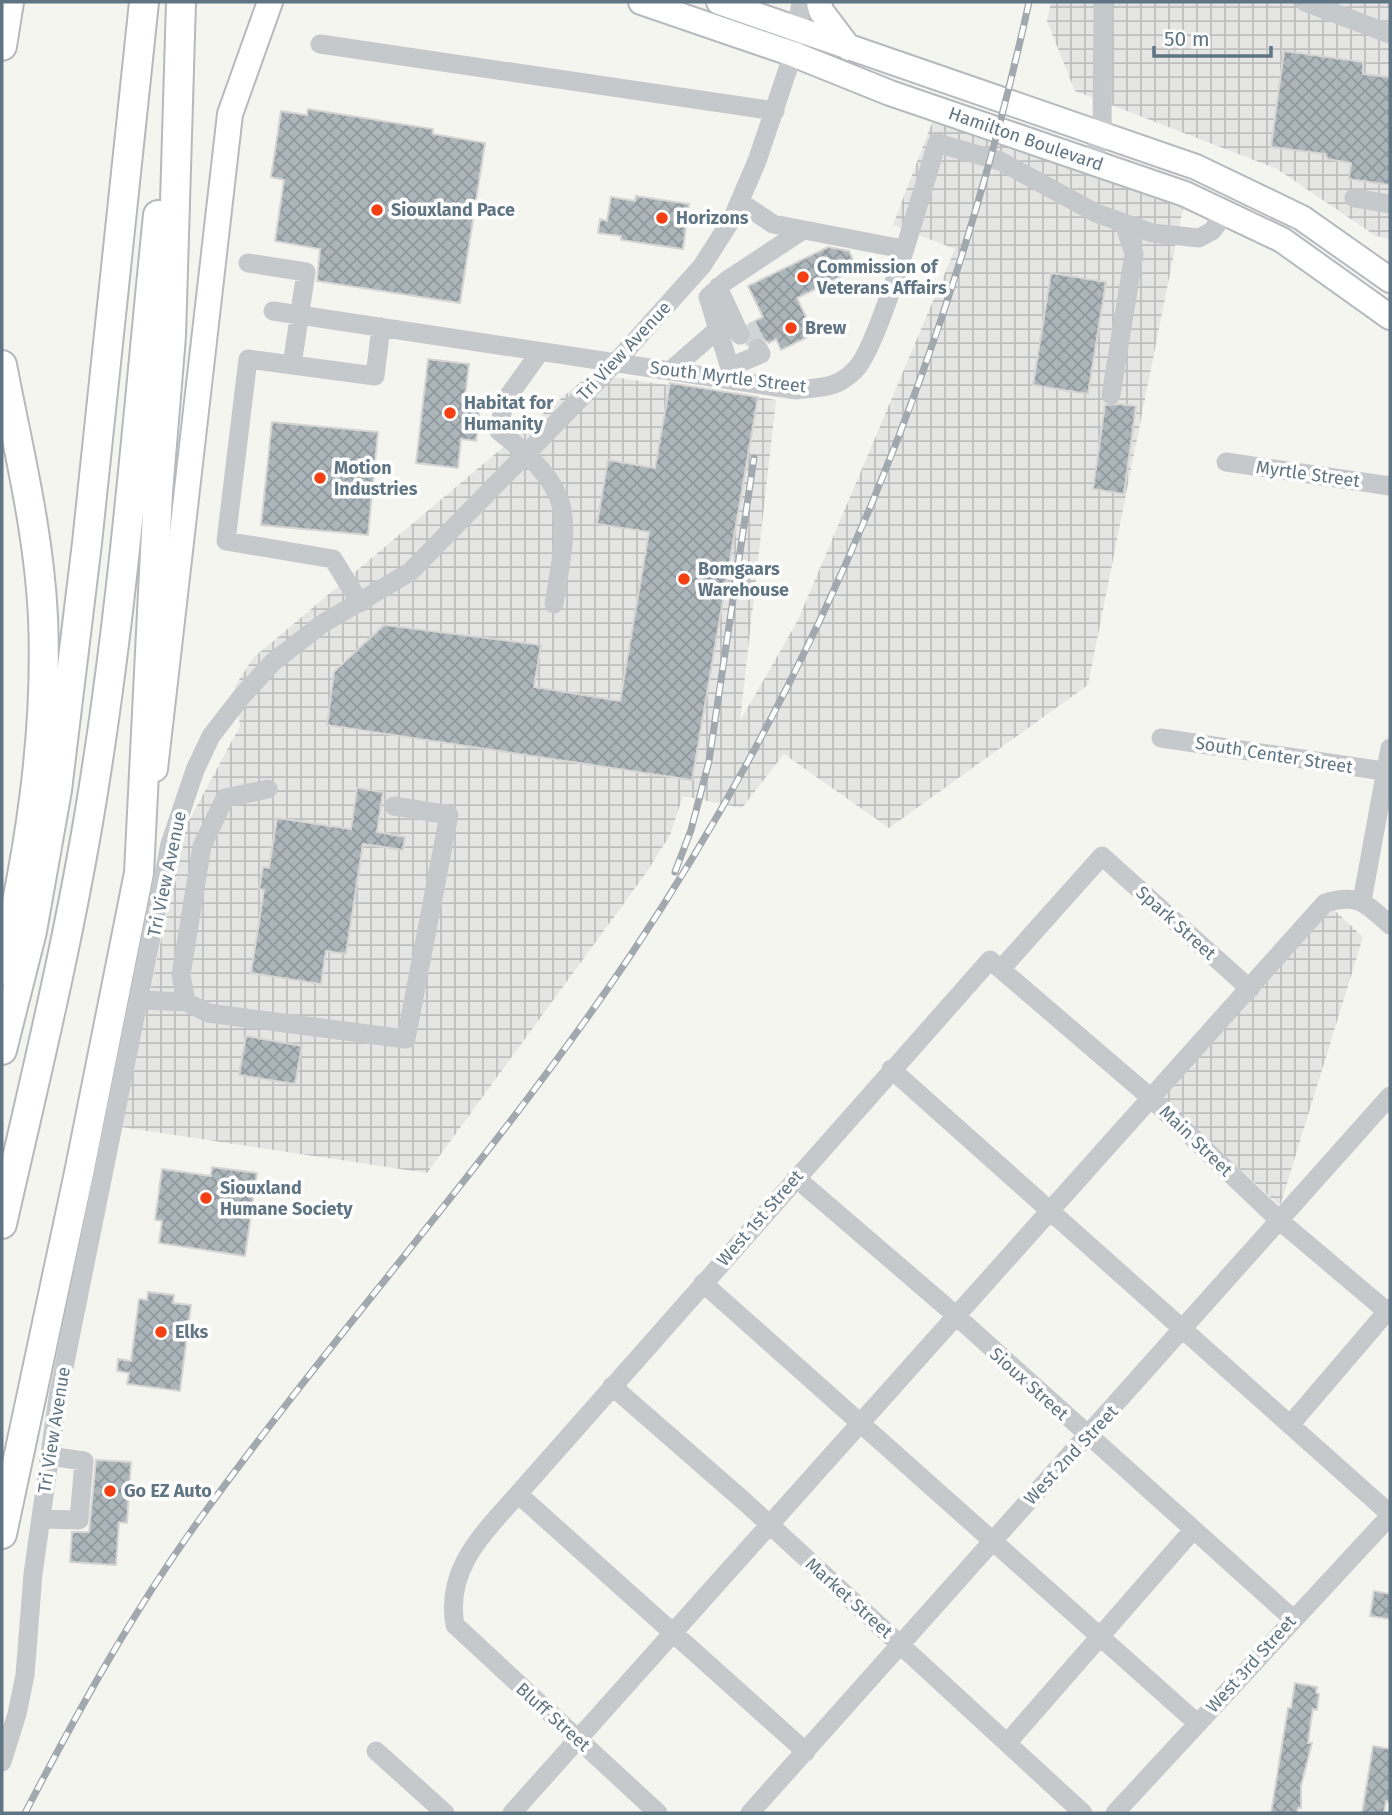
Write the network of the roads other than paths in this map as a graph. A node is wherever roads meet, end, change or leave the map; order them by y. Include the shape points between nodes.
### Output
1 (8, 2) edge
2 (144, 2) edge
3 (180, 2) edge
4 (270, 2) edge
5 (641, 2) edge
6 (719, 2) edge
7 (802, 2) edge
8 (819, 2) edge
9 (1305, 2) edge
10 (1103, 4) dead end
11 (2, 21) edge
12 (1390, 34) edge
13 (795, 42) junction
14 (320, 44) dead end
15 (2, 46) edge
16 (849, 48) junction
17 (775, 111) junction
18 (1009, 133) junction
19 (1102, 135) junction
20 (1000, 161) junction
21 (1091, 161) junction
22 (1354, 198) dead end
23 (740, 202) junction
24 (1390, 204) edge
25 (1226, 212) junction
26 (1124, 223) junction
27 (803, 230) junction
28 (903, 249) junction
29 (248, 263) dead end
30 (1390, 280) edge
31 (722, 284) junction
32 (273, 310) dead end
33 (300, 315) junction
34 (1390, 317) edge
35 (381, 327) junction
36 (717, 330) junction
37 (540, 352) junction
38 (615, 363) junction
39 (2, 365) edge
40 (292, 365) junction
41 (670, 371) junction
42 (732, 374) junction
43 (1111, 395) dead end
44 (526, 453) junction
45 (1226, 462) dead end
46 (1390, 486) edge
47 (360, 603) junction
48 (554, 604) dead end
49 (1161, 738) dead end
50 (1390, 748) edge
51 (1388, 772) edge
52 (268, 789) dead end
53 (394, 806) dead end
54 (139, 873) junction
55 (1362, 901) junction
56 (1390, 925) edge
57 (1001, 969) junction
58 (2, 975) edge
59 (1250, 989) junction
60 (140, 1000) junction
61 (186, 1002) junction
62 (2, 1050) edge
63 (891, 1069) junction
64 (1151, 1098) junction
65 (1387, 1106) edge
66 (79, 1172) junction
67 (796, 1178) junction
68 (1051, 1213) junction
69 (1280, 1221) junction
70 (2, 1224) edge
71 (703, 1283) junction
72 (1389, 1311) edge
73 (954, 1316) junction
74 (1182, 1331) junction
75 (612, 1387) junction
76 (859, 1424) junction
77 (1290, 1425) junction
78 (1088, 1437) junction
79 (2, 1448) edge
80 (50, 1456) junction
81 (517, 1494) junction
82 (1390, 1515) edge
83 (41, 1519) junction
84 (770, 1525) junction
85 (1194, 1530) junction
86 (2, 1534) edge
87 (991, 1541) junction
88 (453, 1617) joint
89 (1292, 1618) junction
90 (673, 1634) junction
91 (1099, 1638) junction
92 (900, 1644) junction
93 (1197, 1723) junction
94 (579, 1741) junction
95 (1007, 1743) junction
96 (376, 1751) dead end
97 (806, 1752) junction
98 (2, 1762) edge
99 (445, 1813) edge
100 (512, 1813) edge
101 (658, 1813) edge
102 (751, 1813) edge
103 (1083, 1813) edge
104 (1115, 1813) edge

1 - 11 highway
1 - 15 highway
2 - 62 highway via 88,543 60,765 32,932
3 - 54 highway via 172,336 158,492
3 - 70 highway via 111,672 62,960
4 - 54 main road via 228,128 162,720
5 - 13 main road, Hamilton Boulevard
6 - 13 main road, Hamilton Boulevard
7 - 13 street, Tri View Avenue
8 - 16 main road
9 - 12 street
10 - 19 street
13 - 16 main road, Hamilton Boulevard
13 - 17 street, Tri View Avenue
13 - 18 main road, Hamilton Boulevard via 890,93
14 - 17 street
16 - 19 main road, Hamilton Boulevard
17 - 23 street, Tri View Avenue
18 - 20 street
18 - 21 main road, Hamilton Boulevard
19 - 21 street
19 - 30 main road, Hamilton Boulevard via 1196,167 1302,218
20 - 26 street via 1096,213
20 - 28 street, South Myrtle Street via 937,143
21 - 25 main road, Hamilton Boulevard
22 - 24 street
23 - 27 street via 773,224
23 - 38 street, Tri View Avenue via 702,266
25 - 26 street via 1212,231 1199,238 1152,233
25 - 34 main road, Hamilton Boulevard via 1282,240
26 - 43 street via 1134,254
27 - 28 street
27 - 31 street
28 - 42 street, South Myrtle Street via 858,368 834,386 796,390
29 - 33 street via 306,272
31 - 36 street via 708,298
31 - 42 street via 748,343
32 - 33 street, South Myrtle Street
33 - 35 street, South Myrtle Street
33 - 40 street
35 - 37 street, South Myrtle Street
35 - 40 street via 374,376
36 - 41 street
36 - 42 street
37 - 38 street, South Myrtle Street
37 - 44 street via 503,402 499,431
38 - 41 street, South Myrtle Street
38 - 44 street, Tri View Avenue
39 - 58 highway via 34,535 43,616 43,681 29,838
40 - 47 street via 248,359 226,541 333,559
41 - 42 street, South Myrtle Street
44 - 47 street, Tri View Avenue via 410,572
44 - 48 street via 555,487 565,512
45 - 46 street, Myrtle Street
47 - 60 street, Tri View Avenue via 322,624 273,662 211,736 170,844
49 - 51 street, South Center Street
50 - 51 street
51 - 55 street
52 - 61 street via 225,799 202,846 181,975
53 - 61 street via 449,815 406,1039 208,1013
54 - 66 highway
55 - 56 street
55 - 59 street via 1346,897 1325,904
57 - 59 street, Spark Street via 1102,856
57 - 63 street, West 1st Street via 990,960
57 - 64 street, Main Street
59 - 64 street
60 - 61 street
60 - 80 street, Tri View Avenue via 60,1384
63 - 67 street, West 1st Street
63 - 68 street
64 - 68 street
64 - 69 street, Main Street
65 - 69 street, West 2nd Street
66 - 79 highway via 41,1289
66 - 86 highway
67 - 71 street, West 1st Street
67 - 73 street, Sioux Street
68 - 73 street
68 - 74 street
69 - 72 street, Main Street
69 - 74 street, West 2nd Street
71 - 75 street, West 1st Street
71 - 76 street
72 - 77 street
73 - 76 street
73 - 78 street, Sioux Street
74 - 77 street
74 - 78 street, West 2nd Street
75 - 81 street, West 1st Street
75 - 84 street, Market Street
76 - 84 street
76 - 87 street
77 - 82 street
78 - 85 street, Sioux Street
78 - 87 street, West 2nd Street
80 - 83 street, Tri View Avenue
80 - 83 street via 84,1461 79,1520
81 - 88 street, West 1st Street via 467,1553 454,1592
81 - 90 street
82 - 89 street, West 3rd Street
83 - 98 street, Tri View Avenue via 24,1675
84 - 90 street
84 - 92 street, Market Street
85 - 89 street, Sioux Street
85 - 91 street
87 - 91 street
87 - 92 street, West 2nd Street
88 - 94 street, Bluff Street via 465,1637
89 - 93 street, West 3rd Street
90 - 94 street
90 - 97 street
91 - 93 street
91 - 95 street
92 - 95 street, Market Street
92 - 97 street, West 2nd Street
93 - 104 street, West 3rd Street
94 - 100 street
94 - 101 street, Bluff Street
95 - 103 street, Market Street
96 - 99 street
97 - 102 street, West 2nd Street

